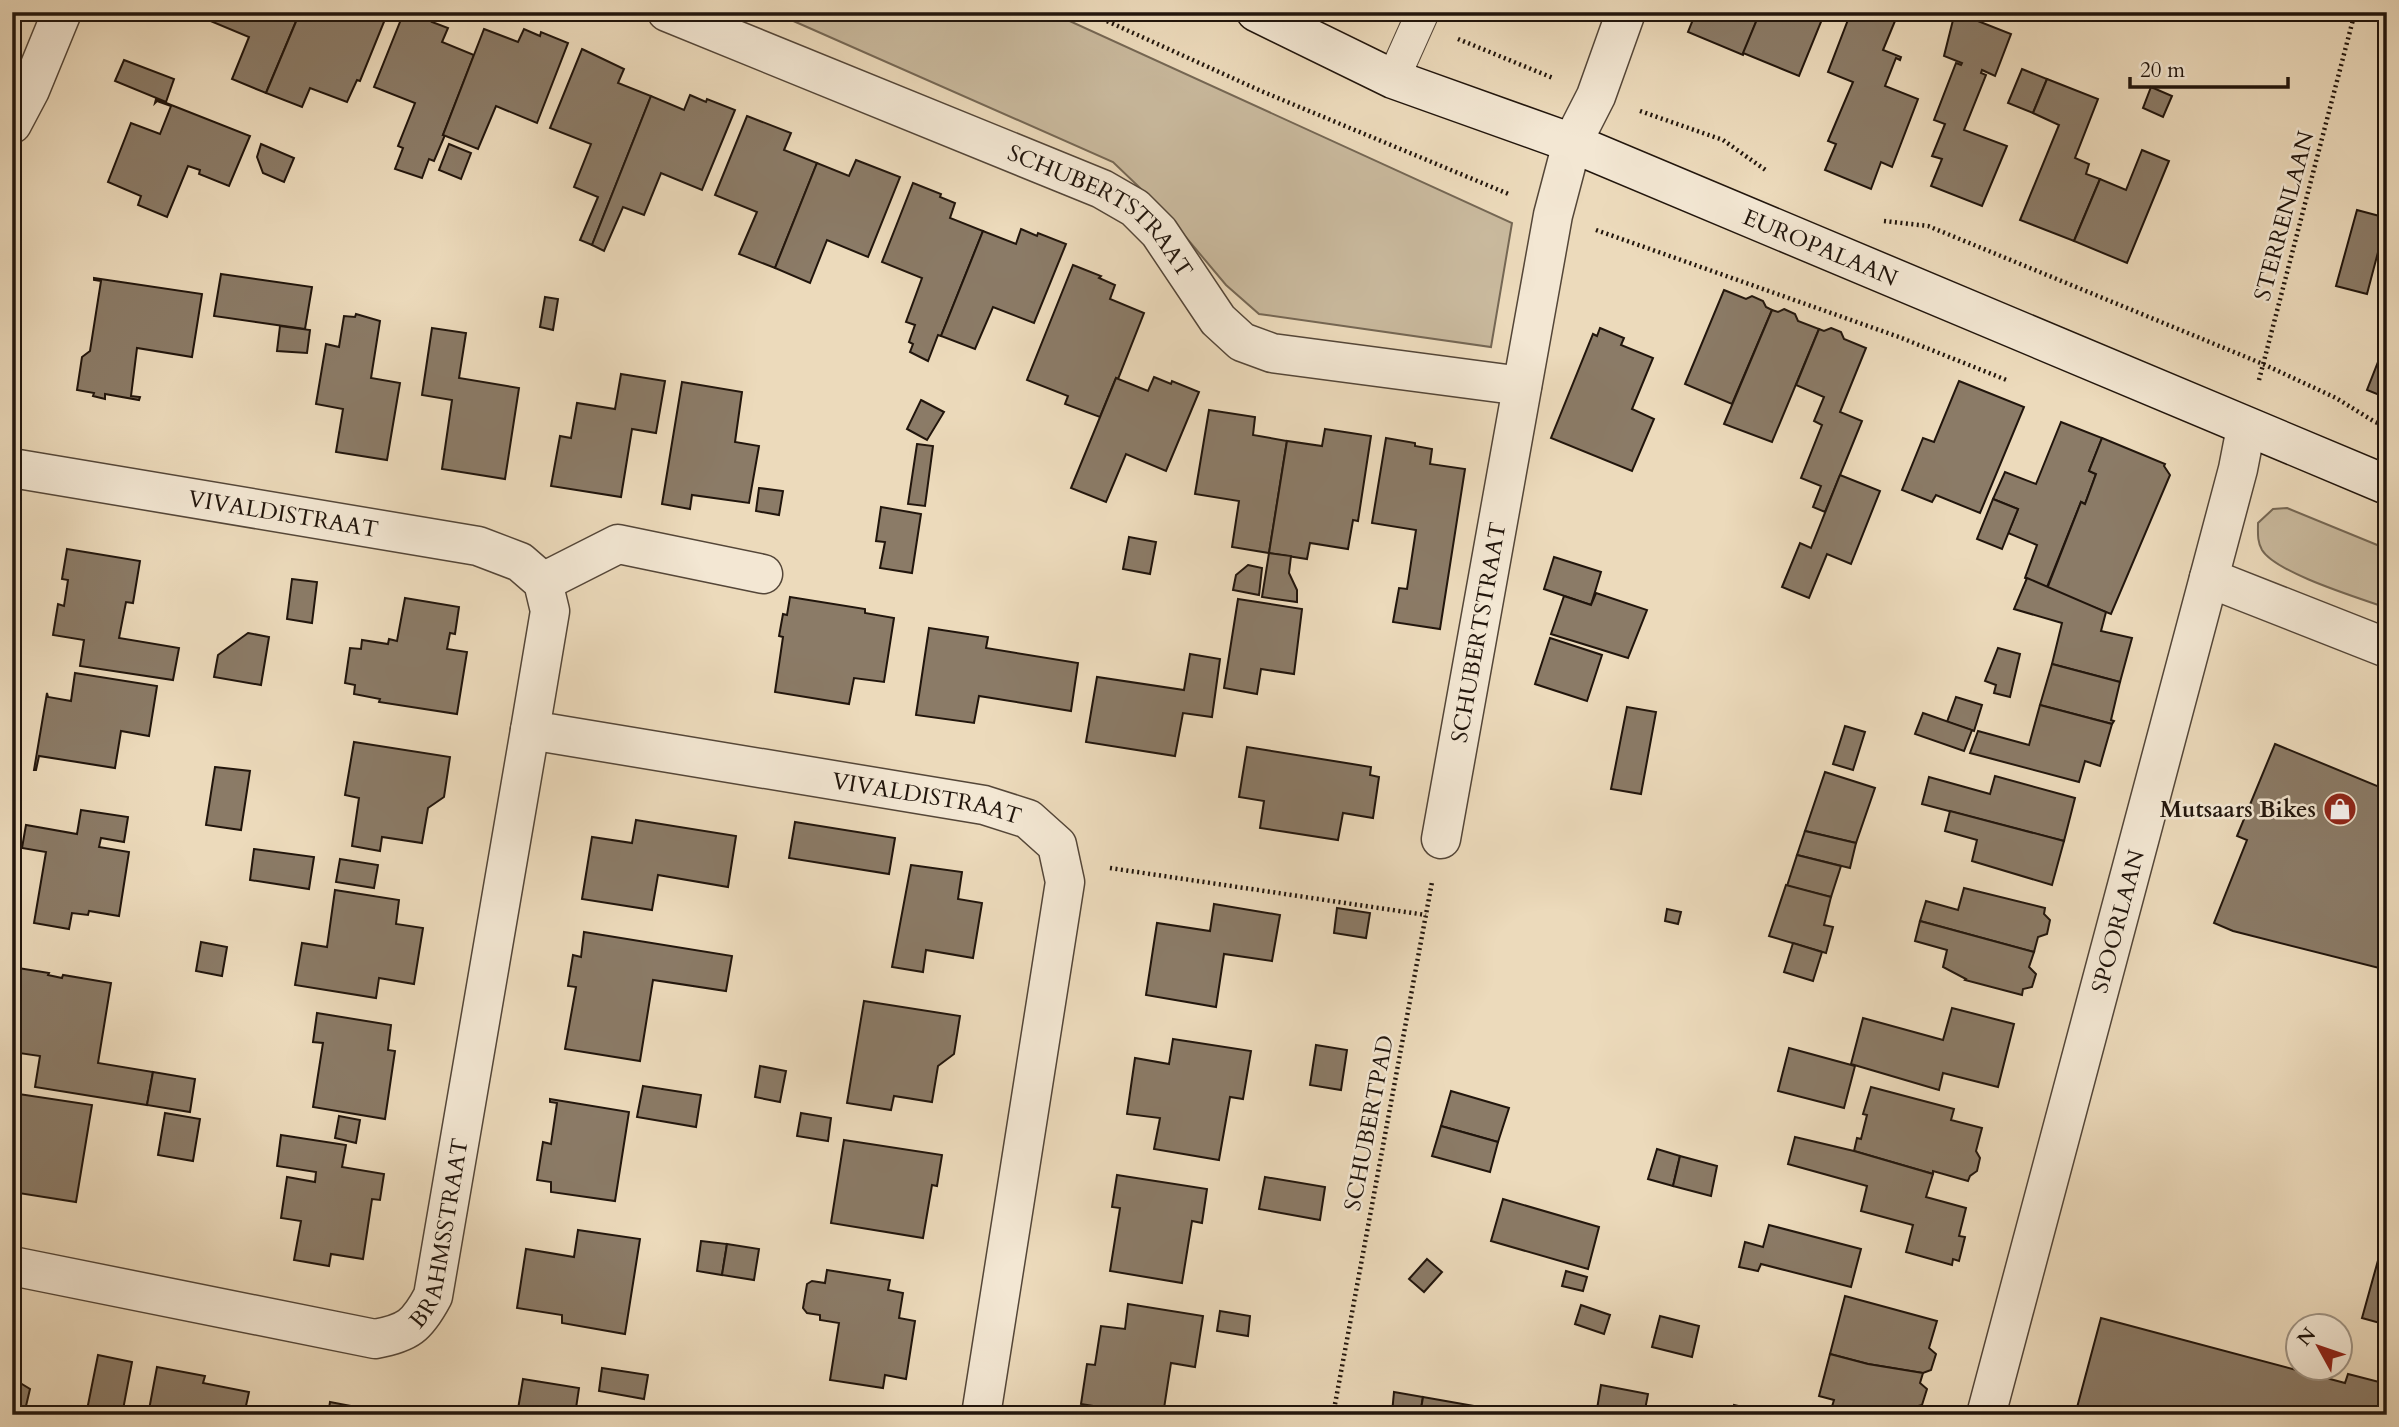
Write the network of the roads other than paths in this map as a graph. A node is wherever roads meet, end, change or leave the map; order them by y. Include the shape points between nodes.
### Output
1 (62, 12) edge
2 (667, 12) edge
3 (1256, 12) edge
4 (1626, 12) edge
5 (1421, 18) edge
6 (1393, 79) junction
7 (12, 124) edge
8 (1572, 143) junction
9 (1522, 386) junction
10 (2246, 428) junction
11 (12, 468) edge
12 (2387, 485) edge
13 (764, 575) dead end
14 (2209, 578) junction
15 (543, 582) junction
16 (2387, 648) edge
17 (530, 730) junction
18 (1441, 839) road end
19 (12, 1266) edge
20 (981, 1415) edge
21 (1986, 1415) edge

1 - 7 street
2 - 9 street, SCHUBERTSTRAAT via 1102,189 1135,208 1159,232 1218,320 1242,342 1272,353
3 - 6 street, EUROPALAAN
4 - 8 street, SCHUBERTSTRAAT via 1596,96
5 - 6 lane
6 - 8 street, EUROPALAAN
8 - 9 street, SCHUBERTSTRAAT via 1553,215
8 - 10 street, EUROPALAAN
9 - 18 street, SCHUBERTSTRAAT
10 - 12 street, EUROPALAAN
10 - 14 street, SPOORLAAN
11 - 15 street, VIVALDISTRAAT via 478,546 520,562
13 - 15 street via 618,544
14 - 16 street
14 - 21 street, SPOORLAAN
15 - 17 street via 550,611
17 - 19 street, BRAHMSSTRAAT via 433,1296 421,1318 399,1334 374,1339
17 - 20 street, VIVALDISTRAAT via 984,805 1028,819 1057,845 1065,882

